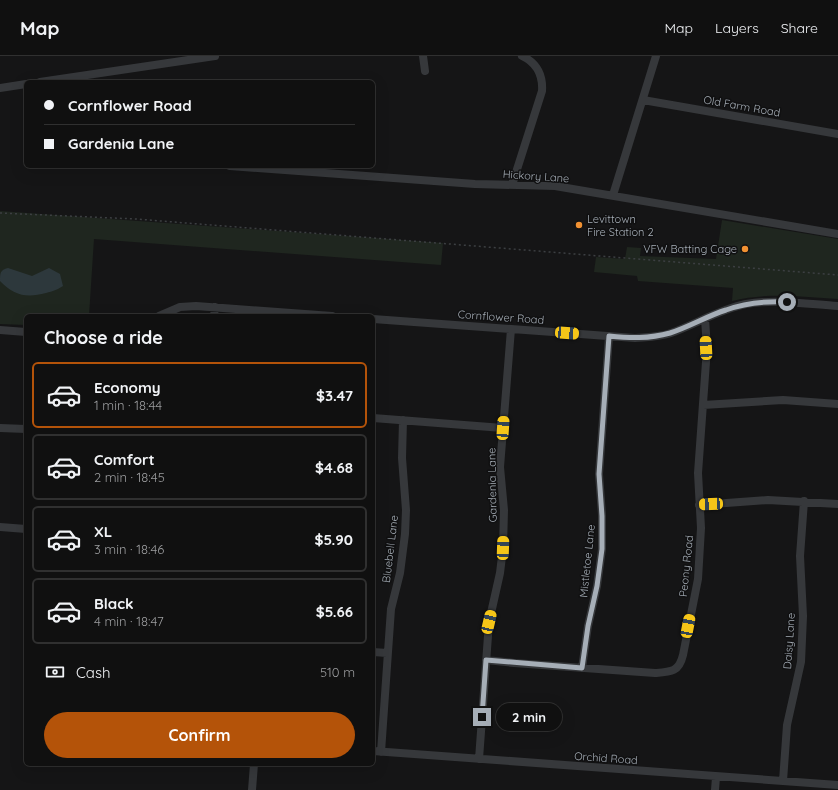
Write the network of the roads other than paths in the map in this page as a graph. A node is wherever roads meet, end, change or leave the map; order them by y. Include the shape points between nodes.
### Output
1 (215, 56) edge
2 (422, 56) edge
3 (522, 56) edge
4 (656, 56) edge
5 (425, 71) dead end
6 (81, 79) edge
7 (67, 80) edge
8 (24, 84) edge
9 (0, 88) edge
10 (642, 100) junction
11 (838, 134) edge
12 (257, 168) edge
13 (512, 185) junction
14 (613, 195) junction
15 (838, 234) edge
16 (838, 306) edge
17 (214, 312) edge
18 (164, 314) edge
19 (273, 314) edge
20 (375, 319) edge
21 (705, 319) junction
22 (511, 329) junction
23 (0, 330) edge
24 (24, 332) edge
25 (609, 336) junction
26 (838, 404) edge
27 (703, 405) junction
28 (375, 418) edge
29 (403, 420) junction
30 (0, 428) edge
31 (503, 428) junction
32 (24, 429) edge
33 (804, 502) junction
34 (838, 504) edge
35 (699, 505) junction
36 (0, 527) edge
37 (24, 529) edge
38 (375, 652) edge
39 (387, 653) junction
40 (486, 660) junction
41 (582, 668) junction
42 (377, 752) edge
43 (479, 759) junction
44 (254, 766) edge
45 (716, 777) junction
46 (783, 781) junction
47 (838, 785) edge
48 (252, 790) edge
49 (715, 790) edge

1 - 6 street
2 - 5 street
3 - 13 street via 535,65 539,72 542,91
4 - 10 street
6 - 7 street
8 - 9 street
10 - 11 street, Old Farm Road
10 - 14 street
12 - 13 street, Hickory Lane
13 - 14 street, Hickory Lane via 555,186
14 - 15 street, Hickory Lane
16 - 21 street, Cornflower Road via 774,301 746,304
17 - 18 street via 196,306 180,307
17 - 19 street
20 - 22 street, Cornflower Road
21 - 25 street, Cornflower Road via 670,333 652,337
21 - 27 street, Peony Road
22 - 25 street, Cornflower Road
22 - 31 street, Gardenia Lane
23 - 24 street
25 - 41 street, Mistletoe Lane via 599,474 602,549
26 - 27 street via 784,400
27 - 35 street, Peony Road via 698,473
28 - 29 street
29 - 31 street
29 - 39 street, Bluebell Lane via 405,534 400,573 391,609
30 - 32 street
31 - 40 street, Gardenia Lane via 500,467 504,510 503,548 489,622
33 - 34 street
33 - 35 street via 768,500
33 - 46 street, Daisy Lane via 800,556 803,616 801,662 787,725
35 - 41 street, Peony Road via 701,528 698,579 679,666 672,671 655,673
36 - 37 street
38 - 39 street
39 - 42 street, Bluebell Lane
40 - 41 street, Peony Road
40 - 43 street, Gardenia Lane
42 - 43 street, Orchid Road
43 - 45 street, Orchid Road
44 - 48 street
45 - 46 street, Orchid Road
45 - 49 street
46 - 47 street, Orchid Road

